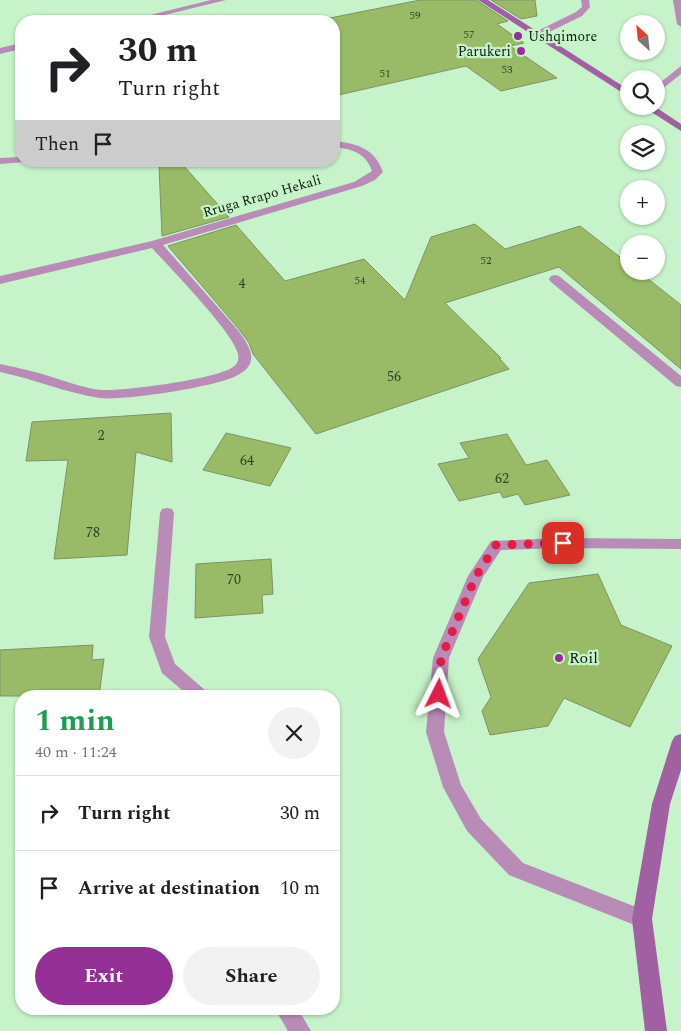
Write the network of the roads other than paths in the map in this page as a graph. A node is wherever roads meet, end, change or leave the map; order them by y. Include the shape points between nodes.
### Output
1 (222, 0) edge
2 (482, 0) edge
3 (585, 0) edge
4 (676, 0) edge
5 (156, 15) edge
6 (681, 24) edge
7 (536, 35) junction
8 (15, 47) edge
9 (0, 51) edge
10 (681, 69) edge
11 (665, 83) edge
12 (620, 88) edge
13 (661, 115) edge
14 (681, 128) edge
15 (340, 145) edge
16 (15, 160) edge
17 (0, 161) edge
18 (155, 244) junction
19 (555, 279) dead end
20 (0, 280) edge
21 (0, 368) edge
22 (681, 383) edge
23 (167, 513) dead end
24 (681, 544) edge
25 (193, 690) edge
26 (681, 741) edge
27 (642, 919) junction
28 (290, 1015) edge
29 (300, 1031) edge
30 (656, 1031) edge

1 - 5 street
2 - 7 street
3 - 7 street via 586,7 579,14
4 - 6 street
7 - 12 street
8 - 9 street
10 - 11 street
13 - 14 street
15 - 18 street, Rruga Rrapo Hekali via 359,148 370,156 378,172 358,184
16 - 17 street
18 - 20 street, Rruga Rrapo Hekali
18 - 21 street via 233,332 246,356 244,365 235,373 154,389 103,394 84,392
19 - 22 street
23 - 25 street via 157,637 168,668
24 - 27 street via 496,545 476,576 441,658 435,732 452,787 474,825 516,869
26 - 27 street via 661,804
27 - 30 street
28 - 29 street

